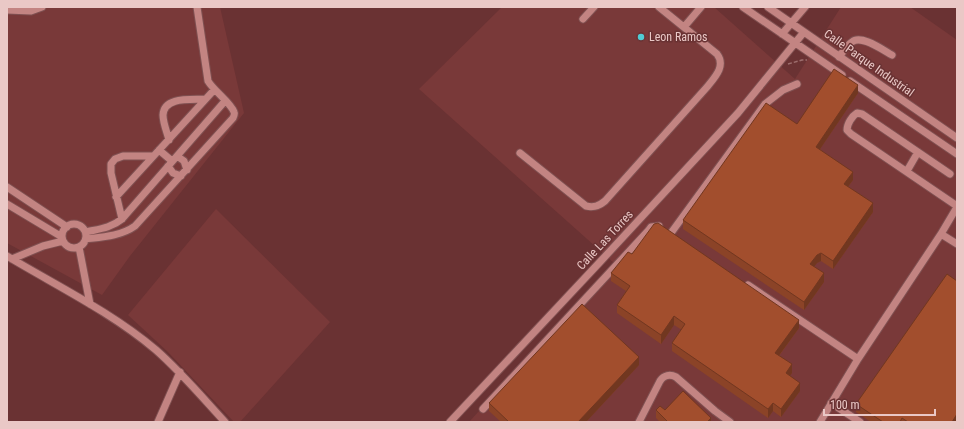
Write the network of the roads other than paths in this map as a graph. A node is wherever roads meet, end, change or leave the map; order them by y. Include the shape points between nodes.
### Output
1 (42, 7) edge
2 (197, 7) edge
3 (594, 7) edge
4 (659, 7) edge
5 (701, 7) edge
6 (743, 7) edge
7 (768, 7) edge
8 (805, 7) edge
9 (7, 10) edge
10 (583, 19) dead end
11 (791, 23) junction
12 (684, 27) junction
13 (804, 32) junction
14 (782, 34) junction
15 (796, 43) junction
16 (892, 55) dead end
17 (839, 57) junction
18 (797, 84) dead end
19 (214, 90) junction
20 (205, 99) junction
21 (225, 101) junction
22 (957, 138) edge
23 (169, 140) junction
24 (159, 150) junction
25 (918, 152) junction
26 (520, 153) dead end
27 (957, 154) edge
28 (153, 156) junction
29 (172, 161) junction
30 (187, 170) junction
31 (907, 171) junction
32 (950, 174) dead end
33 (181, 176) junction
34 (7, 187) edge
35 (116, 196) junction
36 (7, 204) edge
37 (957, 206) edge
38 (122, 219) junction
39 (67, 227) junction
40 (941, 234) junction
41 (86, 235) junction
42 (63, 239) junction
43 (957, 244) edge
44 (79, 247) junction
45 (10, 258) edge
46 (742, 281) edge
47 (90, 304) junction
48 (858, 359) junction
49 (180, 372) junction
50 (831, 403) junction
51 (483, 409) dead end
52 (158, 422) edge
53 (225, 422) edge
54 (450, 422) edge
55 (639, 422) edge
56 (730, 422) edge
57 (820, 422) edge
58 (860, 422) edge

1 - 9 street via 31,11
2 - 19 street via 208,81
3 - 10 street
4 - 12 street
5 - 12 street
6 - 14 street
7 - 11 street, Calle Parque Industrial
8 - 11 street
11 - 13 street, Calle Parque Industrial
11 - 14 street
12 - 26 street via 717,54 720,58 720,69 707,87 602,204 591,208 586,206
13 - 15 street, Calle Las Torres
13 - 17 street, Calle Parque Industrial
14 - 15 street
15 - 27 street
15 - 54 street, Calle Las Torres via 738,113
16 - 17 street via 864,40 857,39 851,42
17 - 22 street, Calle Parque Industrial
18 - 51 street via 783,90 765,104 674,235 659,226 651,228
19 - 20 street
19 - 21 street
20 - 23 street
20 - 23 street via 180,100 168,105 163,114
21 - 29 street
21 - 30 street via 234,112 233,118
23 - 24 street
24 - 28 street
24 - 29 street
25 - 31 street
25 - 31 street via 862,114 854,115 847,130 850,134
25 - 32 street
28 - 35 street
28 - 35 street via 123,156 113,162 110,168
29 - 30 street via 184,161
29 - 33 street via 173,173
29 - 38 street
30 - 33 street
31 - 37 street
33 - 41 street via 131,230 119,234
34 - 39 street
35 - 38 street
36 - 42 street
37 - 40 street
38 - 41 street via 112,226
39 - 41 street via 77,224 84,228
39 - 42 street
40 - 43 street
40 - 48 street
41 - 44 street
42 - 44 street via 71,248
42 - 45 street
44 - 47 street
45 - 47 street
46 - 48 street
47 - 49 street via 141,338
48 - 50 street
49 - 52 street
49 - 53 street
50 - 57 street
50 - 58 street
55 - 56 street via 660,381 669,375 676,377

